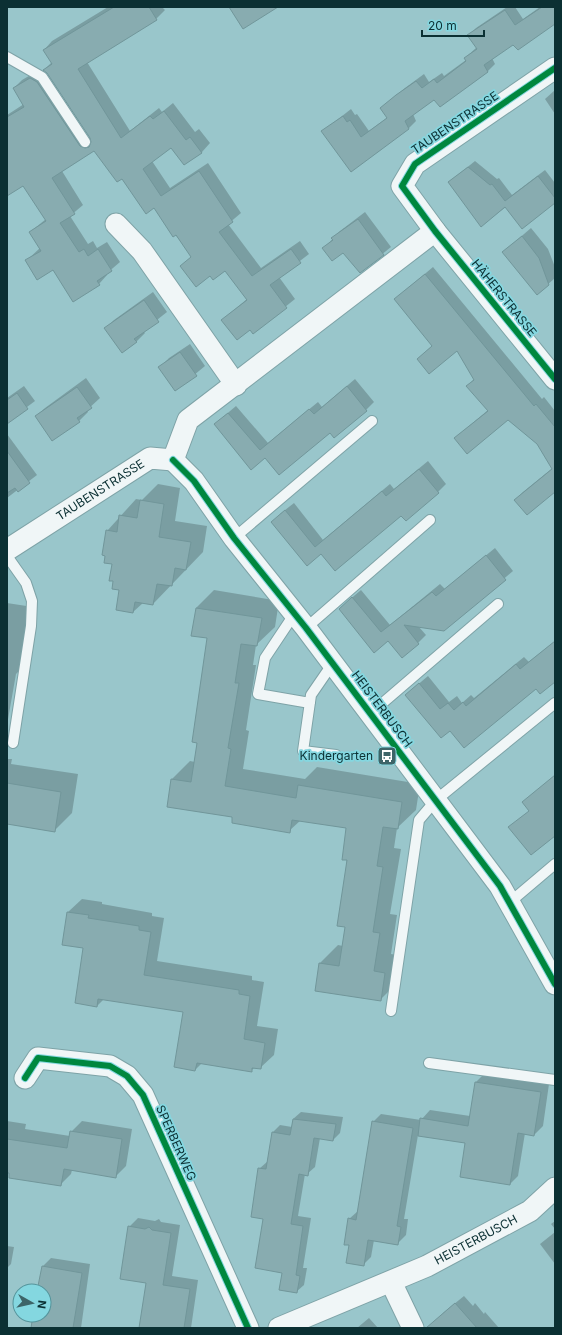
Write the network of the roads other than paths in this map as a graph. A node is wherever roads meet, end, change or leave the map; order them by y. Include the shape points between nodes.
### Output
1 (7, 57) edge
2 (555, 68) edge
3 (85, 142) dead end
4 (116, 224) dead end
5 (435, 231) junction
6 (555, 379) edge
7 (236, 385) junction
8 (372, 421) dead end
9 (173, 460) junction
10 (430, 520) dead end
11 (234, 538) junction
12 (7, 550) edge
13 (7, 556) edge
14 (498, 604) dead end
15 (300, 620) junction
16 (333, 663) junction
17 (310, 703) junction
18 (555, 703) edge
19 (371, 713) junction
20 (13, 743) dead end
21 (336, 755) dead end
22 (436, 800) junction
23 (555, 864) edge
24 (509, 903) junction
25 (555, 984) edge
26 (391, 1011) dead end
27 (429, 1063) dead end
28 (25, 1078) dead end
29 (555, 1080) edge
30 (555, 1188) edge
31 (391, 1282) junction
32 (248, 1328) edge
33 (279, 1328) edge
34 (413, 1328) edge

1 - 3 lane via 42,77
2 - 5 street, TAUBENSTRASSE via 415,164 402,186
4 - 7 street via 142,251
5 - 6 street, HÄHERSTRASSE
5 - 7 street
7 - 9 street via 188,420
8 - 11 lane
9 - 11 street, HEISTERBUSCH via 194,481
9 - 12 street, TAUBENSTRASSE via 150,458
10 - 15 lane
11 - 15 street, HEISTERBUSCH
13 - 20 lane via 26,583 32,600 31,626
14 - 19 lane
15 - 16 street, HEISTERBUSCH
15 - 17 lane via 265,658 258,694
16 - 17 lane via 311,695
16 - 19 street, HEISTERBUSCH
17 - 21 lane via 303,751
18 - 22 lane
19 - 22 street, HEISTERBUSCH
22 - 24 street, HEISTERBUSCH via 500,886
22 - 26 lane via 419,820
23 - 24 lane
24 - 25 street, HEISTERBUSCH
27 - 29 lane
28 - 32 street, SPERBERWEG via 38,1058 110,1066 127,1076 143,1096
30 - 31 street, HEISTERBUSCH via 530,1211 461,1249
31 - 33 street, HEISTERBUSCH
31 - 34 street

